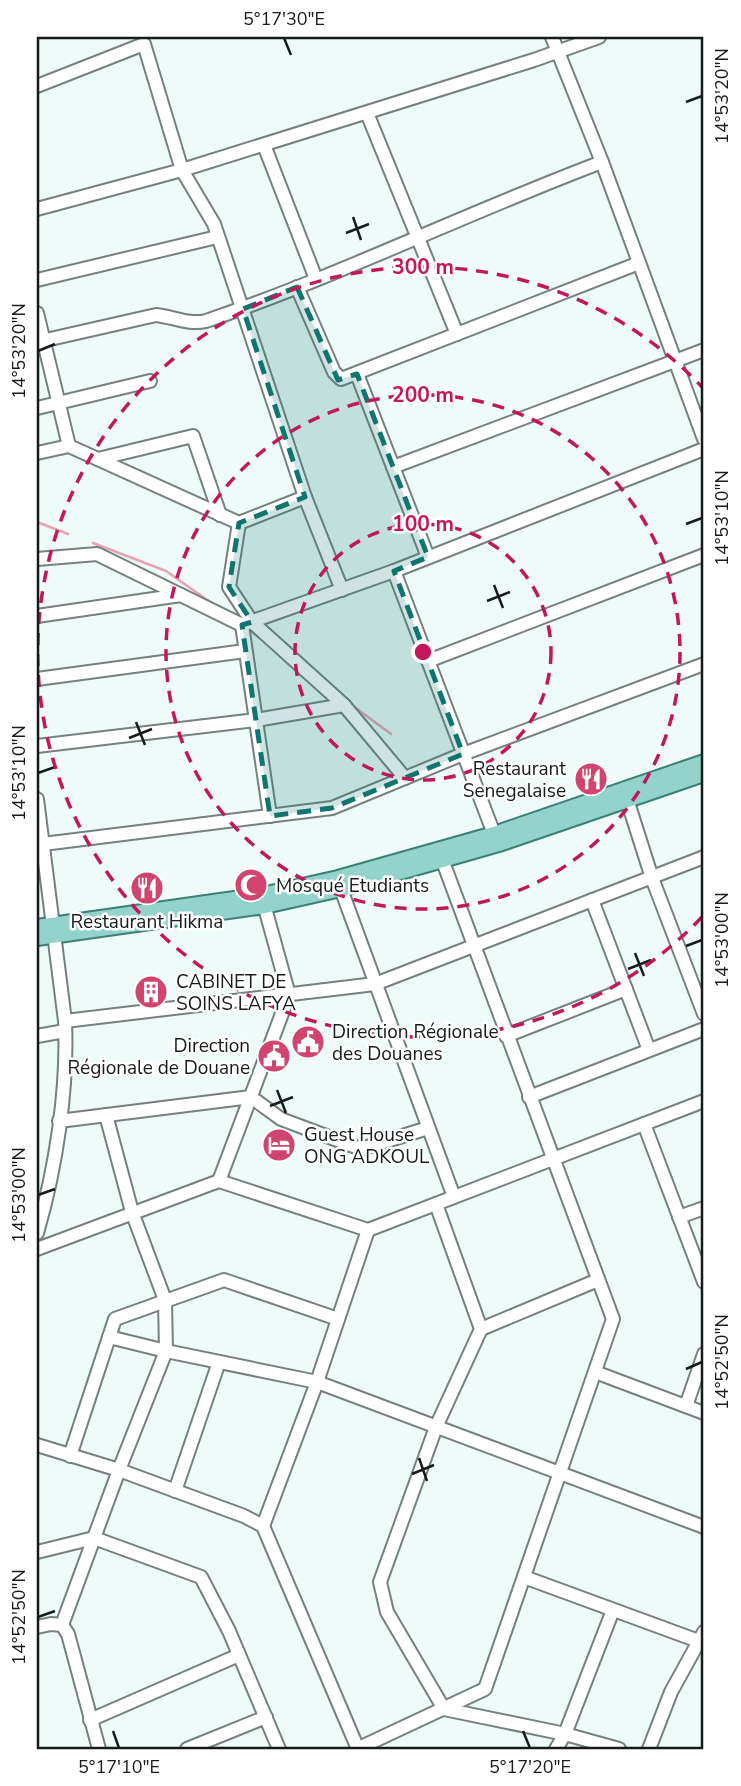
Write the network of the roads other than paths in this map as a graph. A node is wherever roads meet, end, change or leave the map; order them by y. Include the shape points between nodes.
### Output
1 (552, 37) edge
2 (599, 37) edge
3 (558, 52) junction
4 (37, 86) edge
5 (367, 113) junction
6 (264, 145) junction
7 (602, 162) junction
8 (182, 170) junction
9 (37, 209) edge
10 (417, 236) junction
11 (217, 237) junction
12 (639, 263) junction
13 (316, 279) junction
14 (37, 280) edge
15 (297, 287) junction
16 (243, 309) junction
17 (37, 313) edge
18 (457, 334) junction
19 (40, 341) edge
20 (704, 349) edge
21 (675, 361) junction
22 (357, 374) junction
23 (150, 381) dead end
24 (58, 403) junction
25 (37, 408) edge
26 (704, 439) edge
27 (69, 446) junction
28 (704, 449) edge
29 (37, 453) edge
30 (98, 459) junction
31 (393, 467) junction
32 (305, 497) junction
33 (220, 515) junction
34 (239, 523) junction
35 (704, 555) edge
36 (428, 557) junction
37 (37, 559) edge
38 (394, 571) junction
39 (342, 590) junction
40 (181, 595) junction
41 (37, 616) edge
42 (247, 623) junction
43 (245, 651) junction
44 (428, 661) junction
45 (704, 664) edge
46 (37, 679) edge
47 (344, 705) junction
48 (256, 720) junction
49 (37, 747) edge
50 (463, 754) junction
51 (703, 768) edge
52 (405, 778) junction
53 (625, 795) junction
54 (37, 799) edge
55 (271, 816) junction
56 (38, 817) edge
57 (527, 828) junction
58 (494, 834) junction
59 (43, 844) junction
60 (441, 856) junction
61 (704, 858) edge
62 (652, 877) junction
63 (341, 889) junction
64 (263, 900) junction
65 (592, 900) junction
66 (37, 927) edge
67 (54, 930) junction
68 (37, 939) edge
69 (473, 946) junction
70 (699, 983) edge
71 (375, 984) junction
72 (626, 989) junction
73 (289, 995) junction
74 (704, 1014) edge
75 (65, 1026) junction
76 (704, 1028) edge
77 (37, 1036) edge
78 (506, 1036) junction
79 (649, 1050) junction
80 (251, 1097) junction
81 (529, 1097) junction
82 (704, 1101) edge
83 (106, 1115) junction
84 (59, 1121) junction
85 (644, 1124) junction
86 (428, 1128) junction
87 (552, 1159) junction
88 (219, 1181) junction
89 (454, 1197) junction
90 (436, 1204) junction
91 (704, 1208) edge
92 (132, 1212) junction
93 (679, 1217) junction
94 (368, 1230) junction
95 (37, 1233) edge
96 (37, 1250) edge
97 (598, 1280) junction
98 (704, 1282) edge
99 (165, 1300) junction
100 (338, 1319) junction
101 (481, 1329) junction
102 (108, 1336) junction
103 (166, 1351) junction
104 (704, 1354) edge
105 (219, 1362) junction
106 (595, 1372) junction
107 (317, 1382) junction
108 (686, 1406) junction
109 (704, 1413) edge
110 (436, 1427) junction
111 (37, 1445) edge
112 (70, 1456) junction
113 (119, 1470) junction
114 (560, 1473) junction
115 (175, 1491) junction
116 (263, 1526) junction
117 (704, 1527) edge
118 (94, 1538) junction
119 (37, 1552) edge
120 (524, 1577) junction
121 (613, 1610) junction
122 (62, 1625) junction
123 (37, 1627) edge
124 (703, 1639) edge
125 (239, 1655) junction
126 (444, 1709) junction
127 (266, 1717) junction
128 (90, 1720) junction
129 (565, 1734) junction
130 (99, 1749) edge
131 (187, 1749) edge
132 (279, 1749) edge
133 (358, 1749) edge
134 (556, 1749) edge
135 (619, 1749) edge
136 (649, 1749) edge

1 - 3 street
2 - 3 street
3 - 5 street
3 - 7 street
4 - 8 street via 144,44
5 - 6 street
5 - 10 street
6 - 8 street
6 - 13 street
7 - 10 street
7 - 12 street
8 - 9 street
8 - 11 street
10 - 13 street
10 - 18 street
11 - 14 street
11 - 16 street
12 - 18 street
12 - 21 street
13 - 15 street
15 - 16 street
15 - 22 street via 334,372 341,379
16 - 19 street via 192,324 156,315
16 - 32 street
17 - 19 street
18 - 22 street
19 - 24 street
20 - 21 street
21 - 26 street
21 - 31 street
22 - 31 street
23 - 24 street
24 - 25 street
24 - 27 street
27 - 29 street
27 - 30 street
28 - 36 street
30 - 33 street
30 - 33 street via 192,436
31 - 36 street
32 - 34 street
32 - 39 street
33 - 34 street
34 - 42 street via 229,587
35 - 44 street
36 - 38 street
37 - 40 street via 97,554
38 - 39 street
38 - 44 street
39 - 42 street
40 - 41 street
40 - 42 street
42 - 43 street
42 - 47 street
43 - 46 street
43 - 48 street
44 - 50 street
45 - 50 street
47 - 48 street
47 - 52 street
48 - 49 street
48 - 55 street
50 - 52 street
50 - 58 street
51 - 53 main road
52 - 55 street via 332,808
53 - 57 main road
53 - 62 street
54 - 56 street
55 - 59 street
56 - 59 street
57 - 58 main road
57 - 60 main road
58 - 60 main road
59 - 67 street
60 - 63 main road
60 - 64 main road
60 - 69 street
61 - 62 street
62 - 65 street
62 - 70 street
63 - 64 main road
63 - 71 street
64 - 67 main road
64 - 73 street
65 - 69 street
65 - 72 street
66 - 67 main road
67 - 68 main road
67 - 75 street
69 - 71 street
69 - 78 street
70 - 74 street
71 - 73 street
71 - 86 street
72 - 78 street
72 - 79 street
73 - 75 street
73 - 80 street
75 - 77 street
75 - 84 street
76 - 79 street
78 - 81 street
79 - 81 street
80 - 83 street
80 - 86 street via 281,1119 360,1149
80 - 88 street
81 - 87 street
82 - 85 street
83 - 84 street
83 - 92 street
84 - 95 street
85 - 87 street
85 - 93 street
86 - 89 street
87 - 89 street
87 - 97 street
88 - 92 street
88 - 94 street
89 - 90 street
90 - 94 street
90 - 101 street
91 - 93 street
92 - 96 street
92 - 99 street
93 - 98 street
94 - 100 street
97 - 101 street
97 - 106 street via 613,1319
99 - 100 street via 224,1280
99 - 102 street via 115,1318
99 - 103 street
100 - 107 street
101 - 110 street
102 - 103 street
102 - 112 street
103 - 105 street
103 - 113 street
104 - 108 street
105 - 107 street
105 - 115 street
106 - 108 street
106 - 114 street
107 - 110 street
107 - 116 street
108 - 109 street
110 - 114 street
110 - 126 street via 380,1582 387,1612
111 - 112 street
112 - 113 street
113 - 115 street
113 - 118 street
114 - 117 street
114 - 120 street
115 - 116 street
116 - 133 street
118 - 119 street
118 - 122 street
118 - 125 street via 201,1577
120 - 121 street
120 - 126 street via 485,1689
121 - 124 street
121 - 129 street
122 - 123 street
122 - 128 street
124 - 136 street via 671,1692
125 - 127 street
125 - 128 street
126 - 129 street
126 - 133 street
127 - 131 street
127 - 132 street
128 - 130 street
129 - 134 street
129 - 135 street

